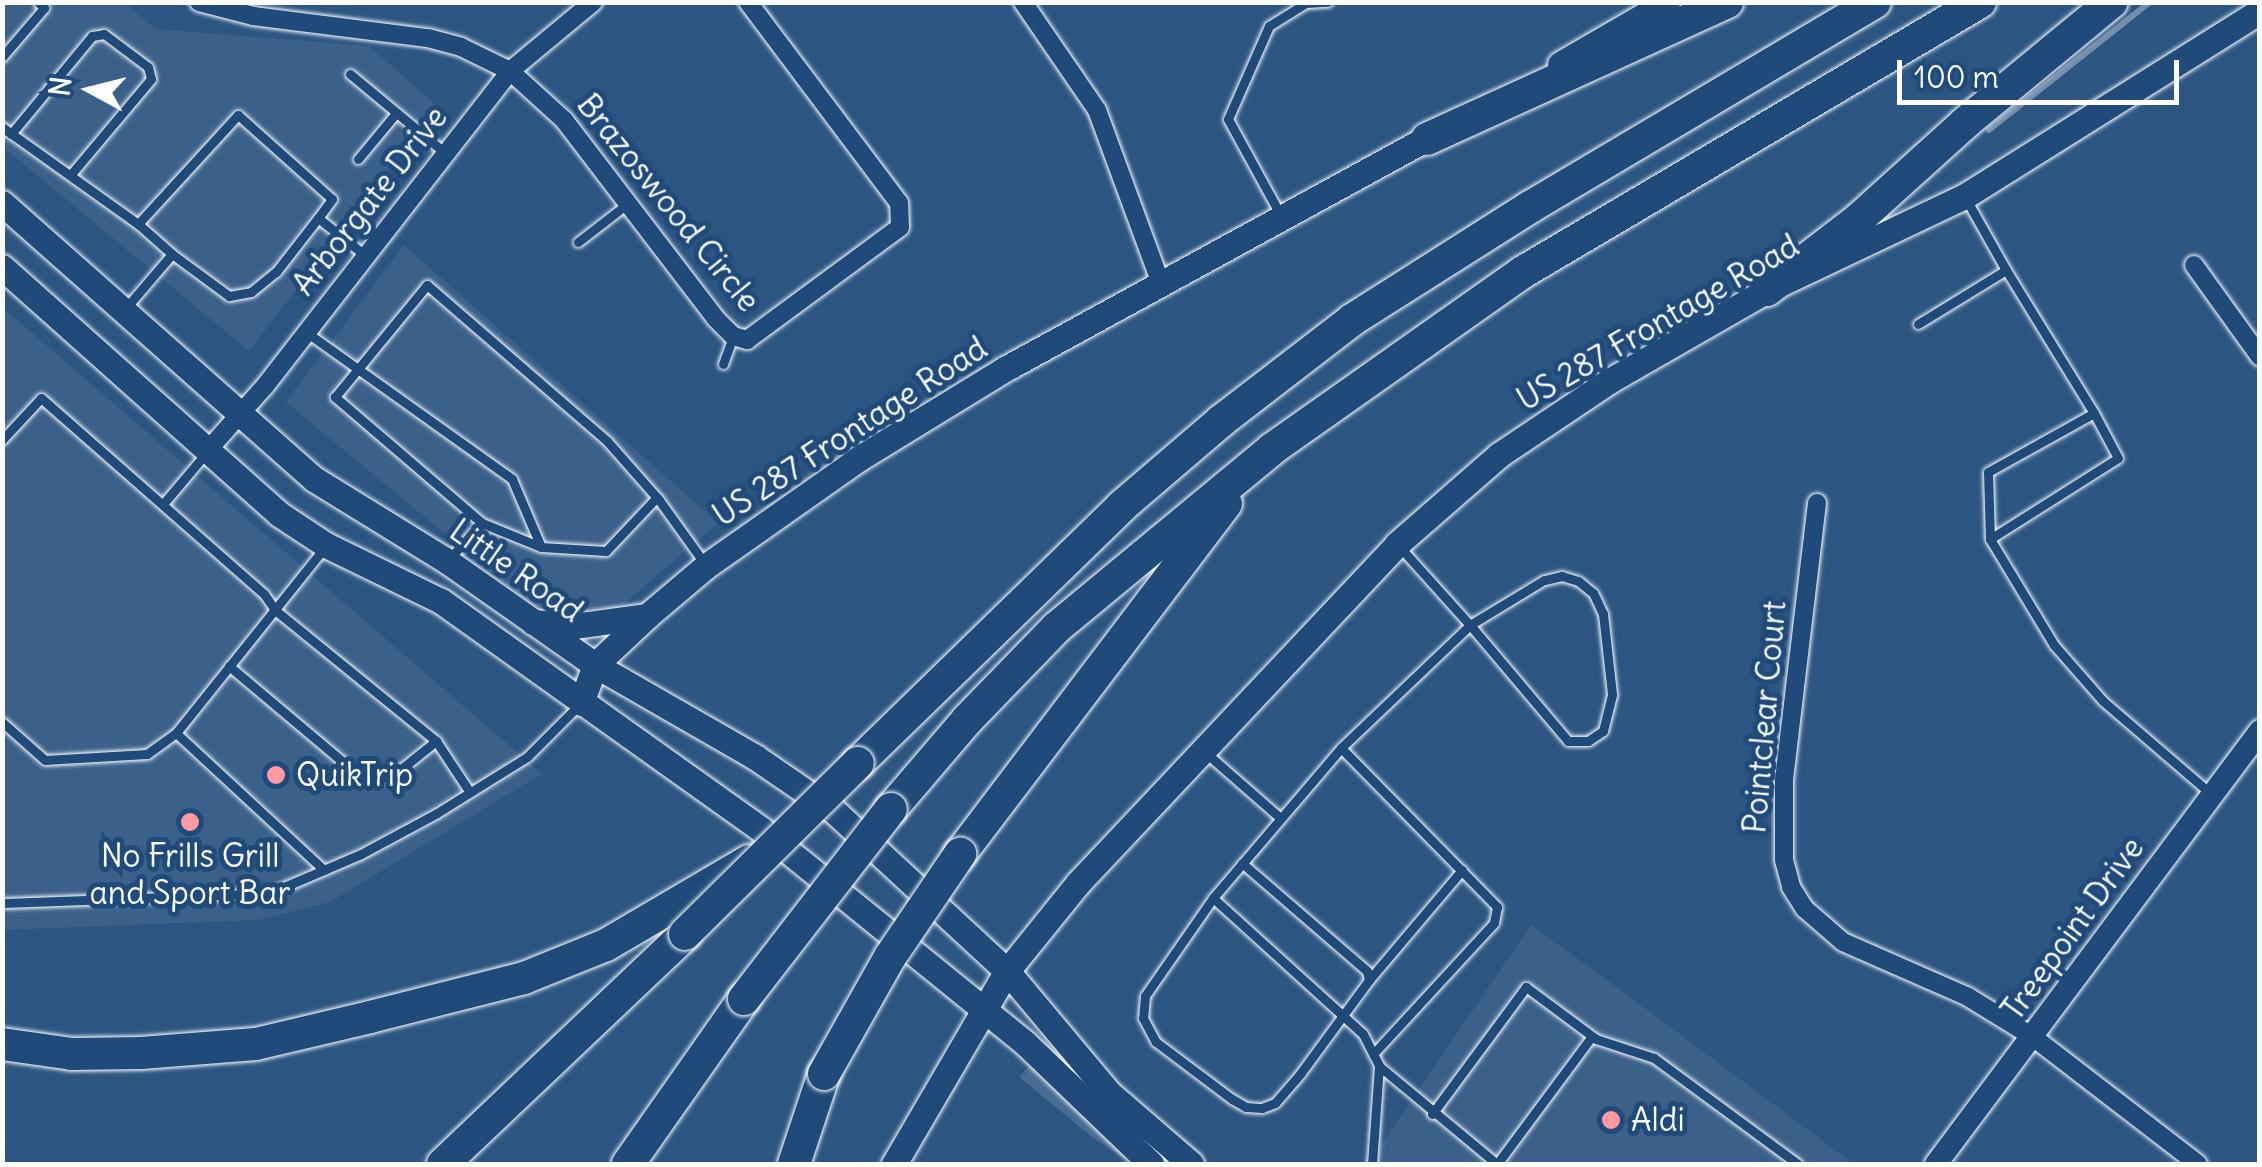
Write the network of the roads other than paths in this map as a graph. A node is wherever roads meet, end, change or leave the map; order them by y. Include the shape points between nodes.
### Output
1 (199, 2) edge
2 (592, 2) edge
3 (748, 2) edge
4 (1023, 2) edge
5 (1328, 2) edge
6 (1667, 2) edge
7 (1726, 2) edge
8 (1875, 2) edge
9 (1980, 2) edge
10 (2112, 2) edge
11 (41, 5) edge
12 (2260, 11) edge
13 (2, 56) edge
14 (510, 71) junction
15 (350, 74) dead end
16 (396, 112) junction
17 (7, 131) edge
18 (1427, 139) junction
19 (445, 153) junction
20 (358, 160) dead end
21 (72, 173) junction
22 (1965, 196) junction
23 (2, 203) edge
24 (627, 204) junction
25 (1282, 216) junction
26 (318, 218) junction
27 (138, 224) junction
28 (578, 242) dead end
29 (172, 254) junction
30 (366, 256) junction
31 (2194, 265) dead end
32 (2, 267) edge
33 (2006, 270) junction
34 (1160, 282) junction
35 (1767, 290) junction
36 (124, 311) junction
37 (1918, 324) dead end
38 (306, 332) junction
39 (733, 336) junction
40 (2260, 357) edge
41 (723, 364) dead end
42 (357, 367) junction
43 (2094, 413) junction
44 (239, 415) junction
45 (2, 440) edge
46 (1272, 448) junction
47 (208, 450) junction
48 (656, 497) junction
49 (1816, 503) dead end
50 (163, 504) junction
51 (482, 523) junction
52 (1990, 540) junction
53 (1397, 544) junction
54 (326, 545) junction
55 (541, 547) junction
56 (448, 561) junction
57 (706, 566) junction
58 (275, 610) junction
59 (647, 616) junction
60 (528, 622) junction
61 (1470, 625) junction
62 (596, 665) junction
63 (229, 666) junction
64 (581, 702) junction
65 (2, 722) edge
66 (2260, 731) edge
67 (176, 733) junction
68 (436, 742) junction
69 (1341, 748) junction
70 (1201, 749) junction
71 (469, 791) junction
72 (2212, 795) junction
73 (1279, 817) junction
74 (1242, 863) junction
75 (324, 870) junction
76 (1462, 870) junction
77 (1213, 898) junction
78 (2, 903) edge
79 (676, 923) junction
80 (1007, 971) junction
81 (1368, 980) junction
82 (986, 1012) junction
83 (1341, 1016) junction
84 (1592, 1036) junction
85 (2034, 1037) junction
86 (2, 1044) edge
87 (1373, 1054) junction
88 (1380, 1066) junction
89 (1432, 1114) junction
90 (443, 1164) edge
91 (628, 1164) edge
92 (794, 1164) edge
93 (894, 1164) edge
94 (1151, 1164) edge
95 (1190, 1164) edge
96 (1372, 1164) edge
97 (1497, 1164) edge
98 (1798, 1164) edge
99 (1936, 1164) edge
100 (2198, 1164) edge

1 - 14 street, Brazoswood Circle via 252,16 428,38
2 - 14 street, Arborgate Drive
3 - 39 street, Brazoswood Circle via 899,202 900,227 762,332 747,340
4 - 34 street via 1097,110
5 - 25 lane via 1306,4 1269,26 1228,119
6 - 18 main road, US 287 Frontage Road
7 - 18 highway
8 - 79 highway, bridge via 1352,320 1122,506 776,844
9 - 46 highway via 1523,272
10 - 35 highway
11 - 13 lane
12 - 22 main road, US 287 Frontage Road
14 - 19 street, Arborgate Drive
14 - 24 street, Brazoswood Circle via 564,120
15 - 16 lane
16 - 19 lane
16 - 20 lane
17 - 21 lane
17 - 21 lane via 92,36 104,34 148,67 151,79
18 - 25 main road, US 287 Frontage Road
19 - 30 street, Arborgate Drive
21 - 27 lane
22 - 33 lane
22 - 35 main road, US 287 Frontage Road
23 - 36 main road, Little Road
24 - 28 lane
24 - 39 street, Brazoswood Circle
25 - 34 main road, US 287 Frontage Road
26 - 27 lane via 332,199 238,115
26 - 29 lane via 276,272 250,292 229,296
26 - 30 lane
27 - 29 lane
29 - 36 lane
30 - 38 street, Arborgate Drive
31 - 40 street
32 - 47 main road, Little Road
33 - 37 lane
33 - 43 lane
34 - 57 main road, US 287 Frontage Road via 858,459
35 - 53 main road, US 287 Frontage Road via 1609,381 1499,455
36 - 44 main road, Little Road
38 - 42 lane
38 - 44 street, Arborgate Drive
39 - 41 lane
42 - 48 lane via 427,285 607,441
42 - 51 lane via 335,397
42 - 55 lane via 512,479
43 - 52 lane via 1988,472
43 - 52 lane via 2118,458
44 - 47 street, Arborgate Drive
44 - 56 main road, Little Road via 314,479
45 - 50 lane via 41,398
46 - 91 highway, bridge via 1056,628 967,720 744,999
46 - 92 highway, bridge via 960,854 890,957 824,1074
47 - 50 lane
47 - 54 main road, Little Road via 279,514
48 - 55 lane via 606,551
48 - 57 lane
49 - 85 street, Pointclear Court via 1784,781 1784,860 1792,887 1805,909 1844,942 1968,997
50 - 58 lane
51 - 55 lane
51 - 56 lane
52 - 72 lane via 2066,659 2103,701
53 - 61 lane
53 - 70 main road, US 287 Frontage Road
54 - 58 lane
54 - 64 main road, Little Road via 441,601
56 - 60 main road, Little Road
57 - 59 main road, US 287 Frontage Road
58 - 63 lane
58 - 68 lane
59 - 60 main road via 574,626
59 - 62 main road, US 287 Frontage Road
60 - 62 main road, Little Road
61 - 61 lane via 1568,741 1603,731 1612,694 1603,614 1578,581 1544,580
61 - 69 lane
62 - 64 main road, US 287 Frontage Road
62 - 80 main road, Little Road via 755,756 834,812
63 - 67 lane
63 - 68 lane via 355,772 374,779 390,777
64 - 71 lane via 527,757
64 - 82 main road, Little Road via 762,830
65 - 67 lane via 44,760 147,754
66 - 72 street, Treepoint Drive
67 - 75 lane
68 - 71 lane
69 - 73 lane
69 - 76 lane
70 - 73 lane
70 - 80 main road, US 287 Frontage Road
71 - 75 lane
72 - 85 street, Treepoint Drive
73 - 74 lane
74 - 77 lane
74 - 81 lane via 1367,971
75 - 78 lane via 270,893 234,898
76 - 81 lane
76 - 87 lane via 1497,907 1494,923
77 - 83 lane
77 - 83 lane via 1145,996 1143,1018 1156,1042 1232,1099 1262,1108 1300,1074
79 - 86 highway via 524,978 256,1044 72,1054
79 - 90 highway
80 - 82 main road, US 287 Frontage Road
80 - 95 main road, Little Road via 1110,1094
81 - 83 lane
82 - 93 main road, US 287 Frontage Road
82 - 94 main road, Little Road
83 - 87 lane via 1363,1034
84 - 89 lane via 1526,987
84 - 97 lane
84 - 98 lane via 1654,1058
85 - 99 street, Treepoint Drive
85 - 100 street, Pointclear Court
87 - 88 lane
88 - 89 lane
88 - 96 lane
89 - 97 lane

